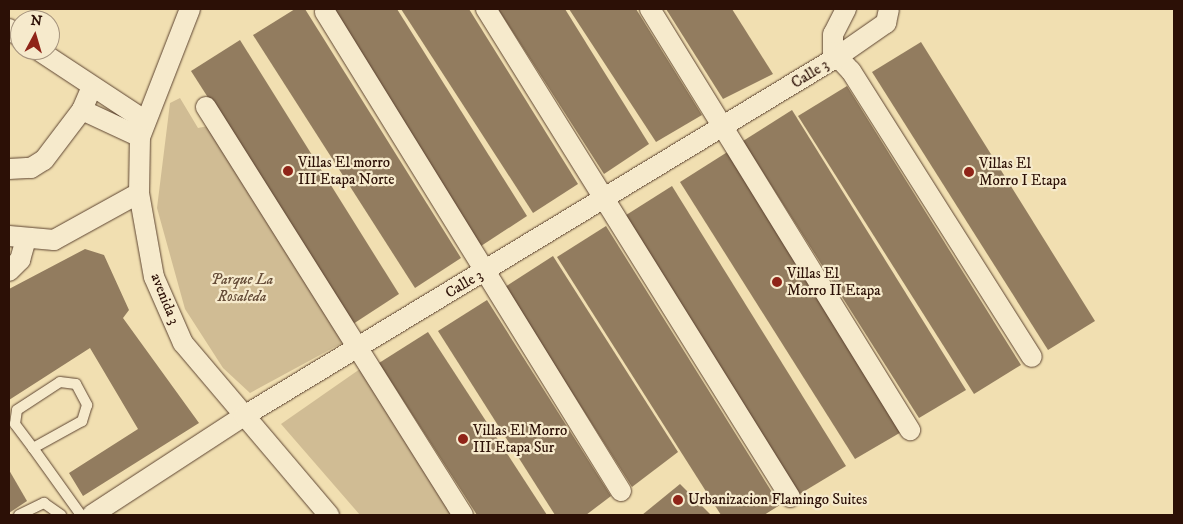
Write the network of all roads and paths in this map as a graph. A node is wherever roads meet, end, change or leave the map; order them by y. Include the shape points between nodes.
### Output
1 (190, 9) edge
2 (486, 9) edge
3 (650, 9) edge
4 (846, 9) edge
5 (889, 9) edge
6 (325, 12) dead end
7 (837, 58) junction
8 (52, 60) edge
9 (91, 89) junction
10 (206, 107) dead end
11 (82, 110) junction
12 (725, 127) junction
13 (142, 128) junction
14 (9, 169) edge
15 (139, 193) junction
16 (606, 197) junction
17 (17, 238) edge
18 (9, 271) edge
19 (483, 272) junction
20 (355, 349) junction
21 (1032, 358) dead end
22 (244, 416) junction
23 (910, 430) dead end
24 (33, 448) junction
25 (621, 491) dead end
26 (790, 497) dead end
27 (19, 515) edge
28 (61, 515) edge
29 (81, 515) edge
30 (92, 515) edge
31 (329, 515) edge
32 (463, 515) edge

1 - 13 street, avenida 3
2 - 16 street
3 - 12 street
4 - 7 street via 833,34 832,44
5 - 7 street, Calle 3 via 886,23
6 - 19 street
7 - 12 street, Calle 3
7 - 21 street via 851,71
8 - 9 street
9 - 11 street
9 - 13 street
10 - 20 street
11 - 13 street
11 - 14 street via 44,160 31,168
12 - 16 street, Calle 3
12 - 23 street
13 - 15 street, avenida 3
15 - 17 street via 54,240
15 - 22 street, avenida 3 via 154,277 183,343
16 - 19 street, Calle 3
16 - 26 street
17 - 18 street via 20,260
19 - 20 street, Calle 3
19 - 25 street
20 - 22 street, Calle 3
20 - 32 street
22 - 30 street, Calle 3
22 - 31 street, avenida 3
24 - 24 lane via 16,424 17,410 60,382 76,384 87,405 82,421
24 - 29 lane
27 - 28 lane via 44,503

